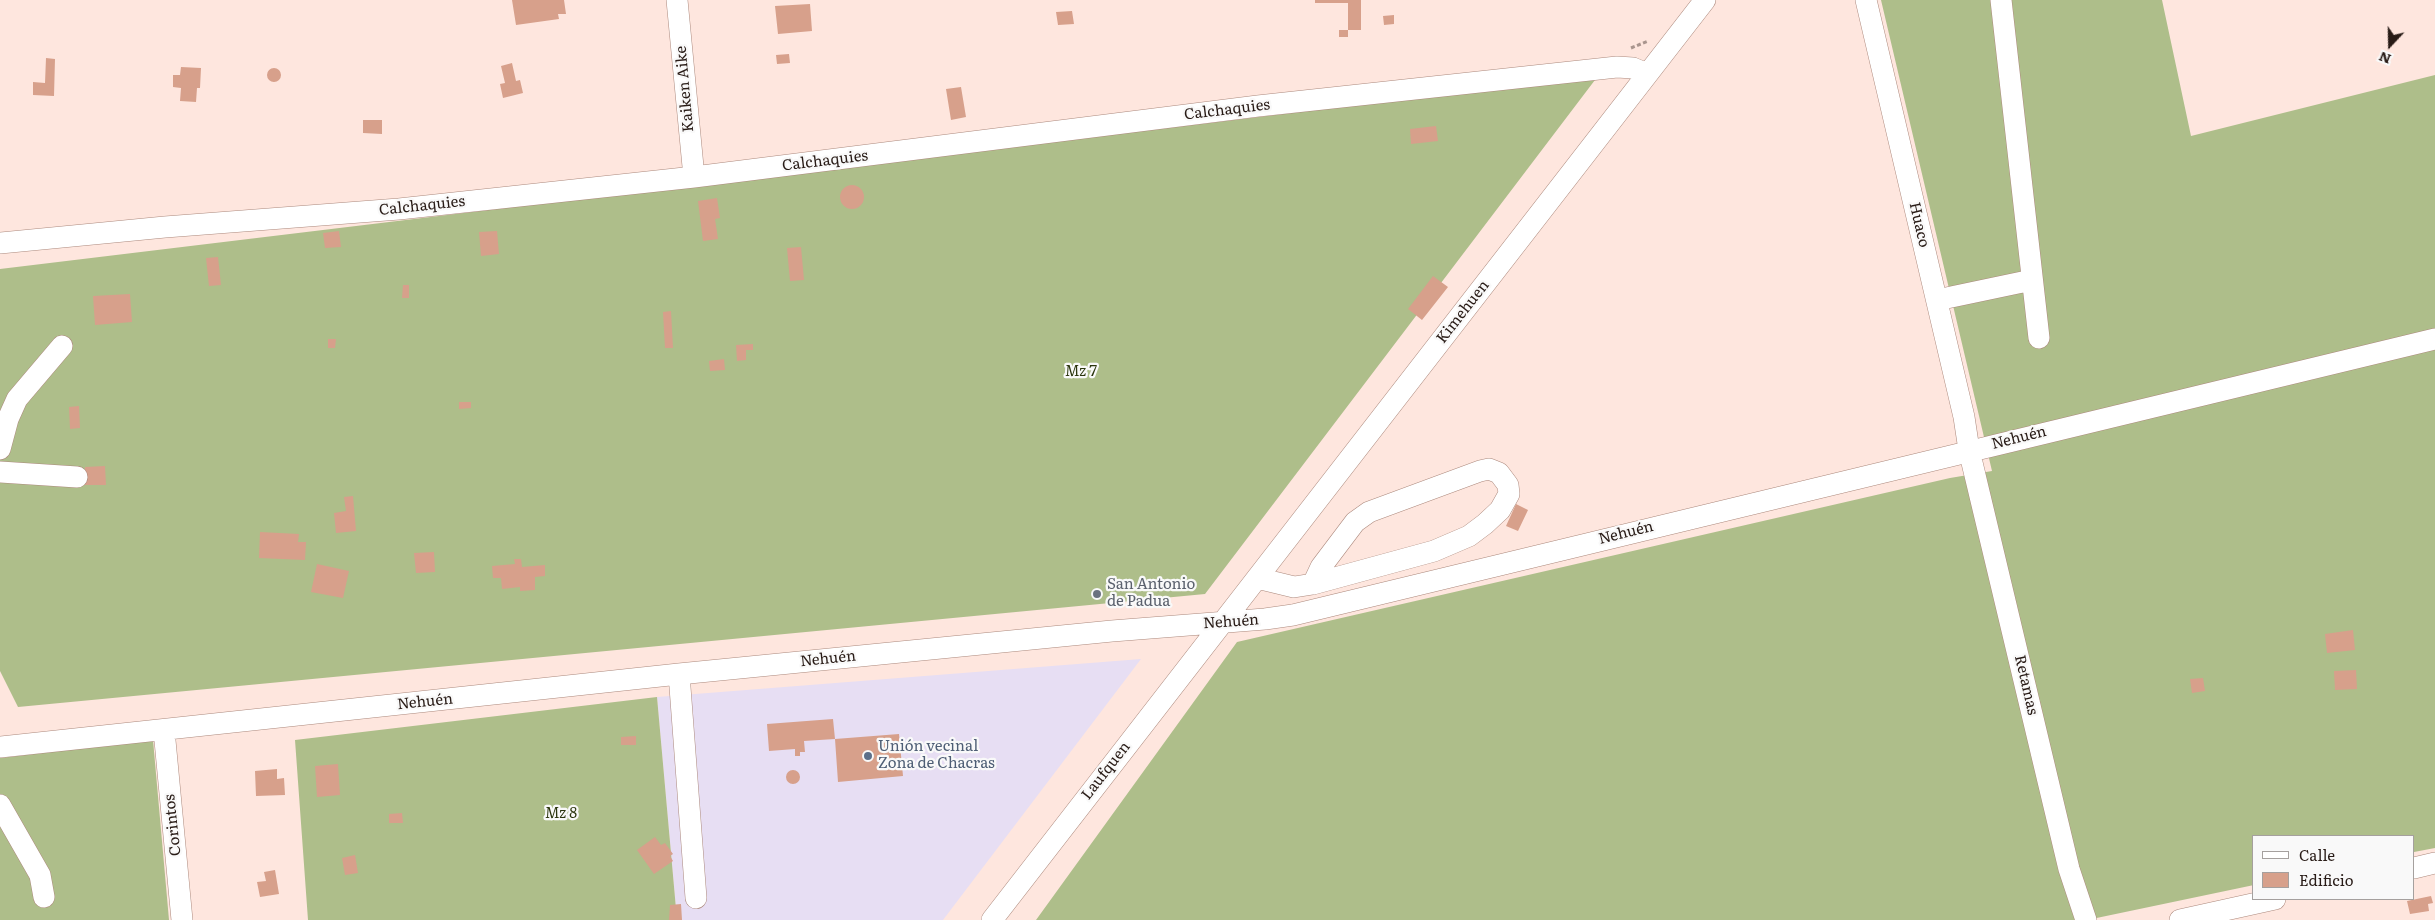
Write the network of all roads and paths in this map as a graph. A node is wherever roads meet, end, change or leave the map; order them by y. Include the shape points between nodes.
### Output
1 (677, 0) edge
2 (1705, 0) edge
3 (1866, 0) edge
4 (2001, 0) edge
5 (1652, 36) dead end
6 (1626, 49) dead end
7 (1647, 74) junction
8 (694, 178) junction
9 (0, 243) edge
10 (2032, 280) junction
11 (1937, 300) junction
12 (2039, 338) dead end
13 (2435, 338) edge
14 (62, 346) dead end
15 (0, 449) edge
16 (1969, 450) junction
17 (0, 472) edge
18 (78, 477) dead end
19 (1257, 578) junction
20 (1313, 584) junction
21 (1221, 623) junction
22 (679, 674) junction
23 (164, 730) junction
24 (0, 747) edge
25 (0, 805) edge
26 (2435, 863) edge
27 (2415, 868) edge
28 (44, 897) dead end
29 (696, 898) dead end
30 (2271, 900) edge
31 (182, 920) edge
32 (992, 920) edge
33 (2086, 920) edge
34 (2180, 920) edge

1 - 8 street, Kaiken Aike
2 - 7 street, Kimehuen
3 - 11 street, Huaco
4 - 10 street
5 - 6 path
7 - 8 street, Calchaquies via 1633,68 1587,70 1258,106
7 - 19 street, Kimehuen
8 - 9 street, Calchaquies via 399,209
10 - 11 street
10 - 12 street
11 - 16 street, Huaco
13 - 16 street, Nehuén
14 - 15 street via 17,399
16 - 21 street, Nehuén via 1292,614
16 - 33 street, Retamas via 2070,869
17 - 18 street
19 - 20 street via 1294,587
19 - 21 street, Kimehuen
20 - 20 street via 1321,567 1355,522 1369,512 1489,469 1499,473 1508,485 1509,494 1500,510 1468,536 1434,551
21 - 22 street, Nehuén
21 - 32 street, Laufquen
22 - 23 street, Nehuén
22 - 29 street
23 - 24 street, Nehuén
23 - 31 street, Corintos
25 - 28 street via 40,875
26 - 27 street
30 - 34 street

